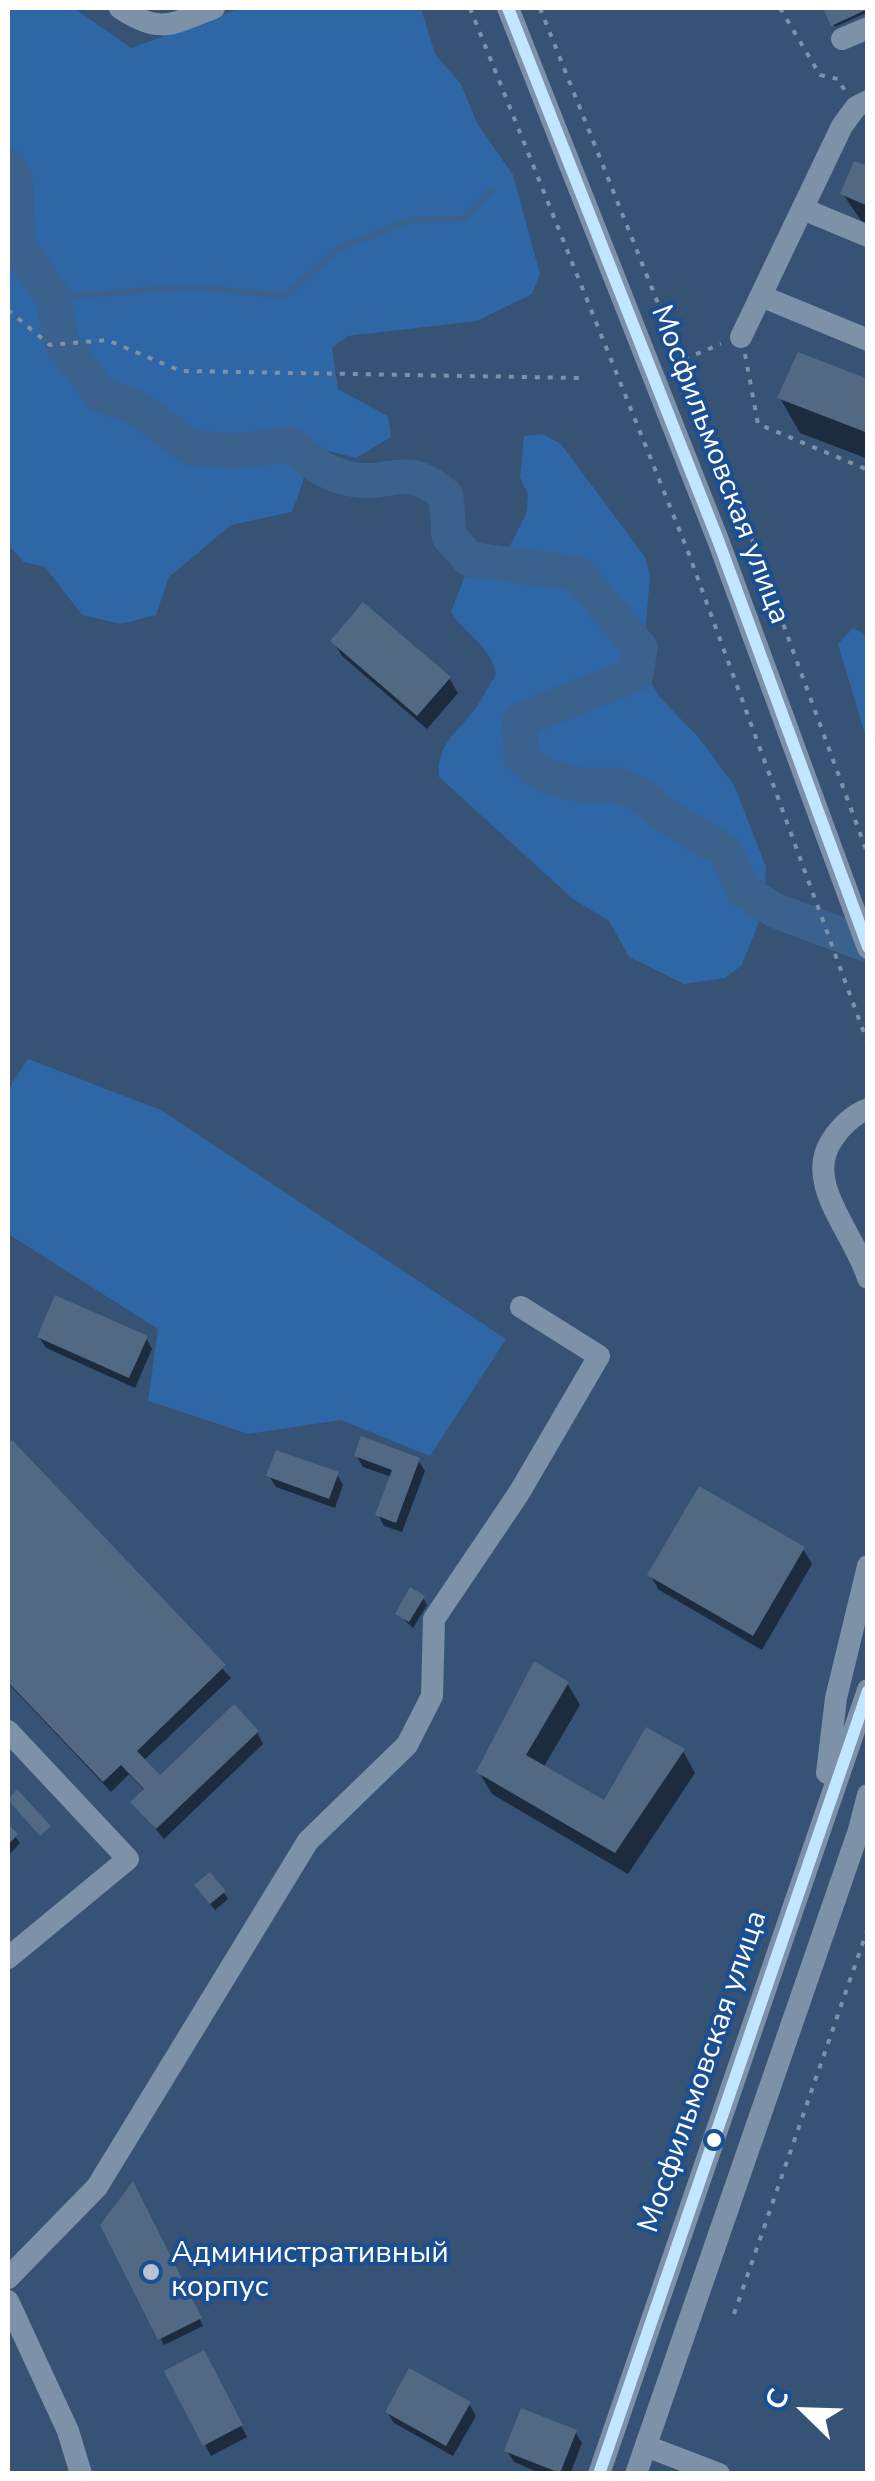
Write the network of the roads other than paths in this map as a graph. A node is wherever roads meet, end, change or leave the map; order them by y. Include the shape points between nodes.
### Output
1 (120, 8) edge
2 (214, 8) edge
3 (508, 8) edge
4 (868, 28) edge
5 (842, 39) dead end
6 (862, 104) edge
7 (802, 210) junction
8 (868, 236) edge
9 (761, 296) junction
10 (741, 336) road end
11 (868, 340) edge
12 (868, 948) edge
13 (868, 1108) edge
14 (868, 1278) edge
15 (521, 1306) dead end
16 (868, 1566) edge
17 (868, 1690) edge
18 (8, 1732) edge
19 (868, 1794) edge
20 (822, 1816) junction
21 (863, 1821) edge
22 (8, 1958) edge
23 (8, 2278) edge
24 (8, 2301) edge
25 (646, 2446) junction
26 (81, 2474) edge
27 (600, 2474) edge
28 (636, 2474) edge
29 (719, 2474) edge

1 - 2 street via 162,28
3 - 12 street, Мосфильмовская улица via 718,540
4 - 5 street
6 - 7 street
7 - 8 street
7 - 9 street
9 - 10 street
9 - 11 street
13 - 14 street via 838,1130 820,1157 822,1188
15 - 23 street via 599,1356 434,1619 432,1696 408,1745 308,1840 97,2187
16 - 20 street via 836,1698
17 - 20 street, Мосфильмовская улица
18 - 22 street via 128,1859
19 - 21 street
20 - 27 street, Мосфильмовская улица
21 - 25 street
24 - 26 street
25 - 28 street
25 - 29 street

